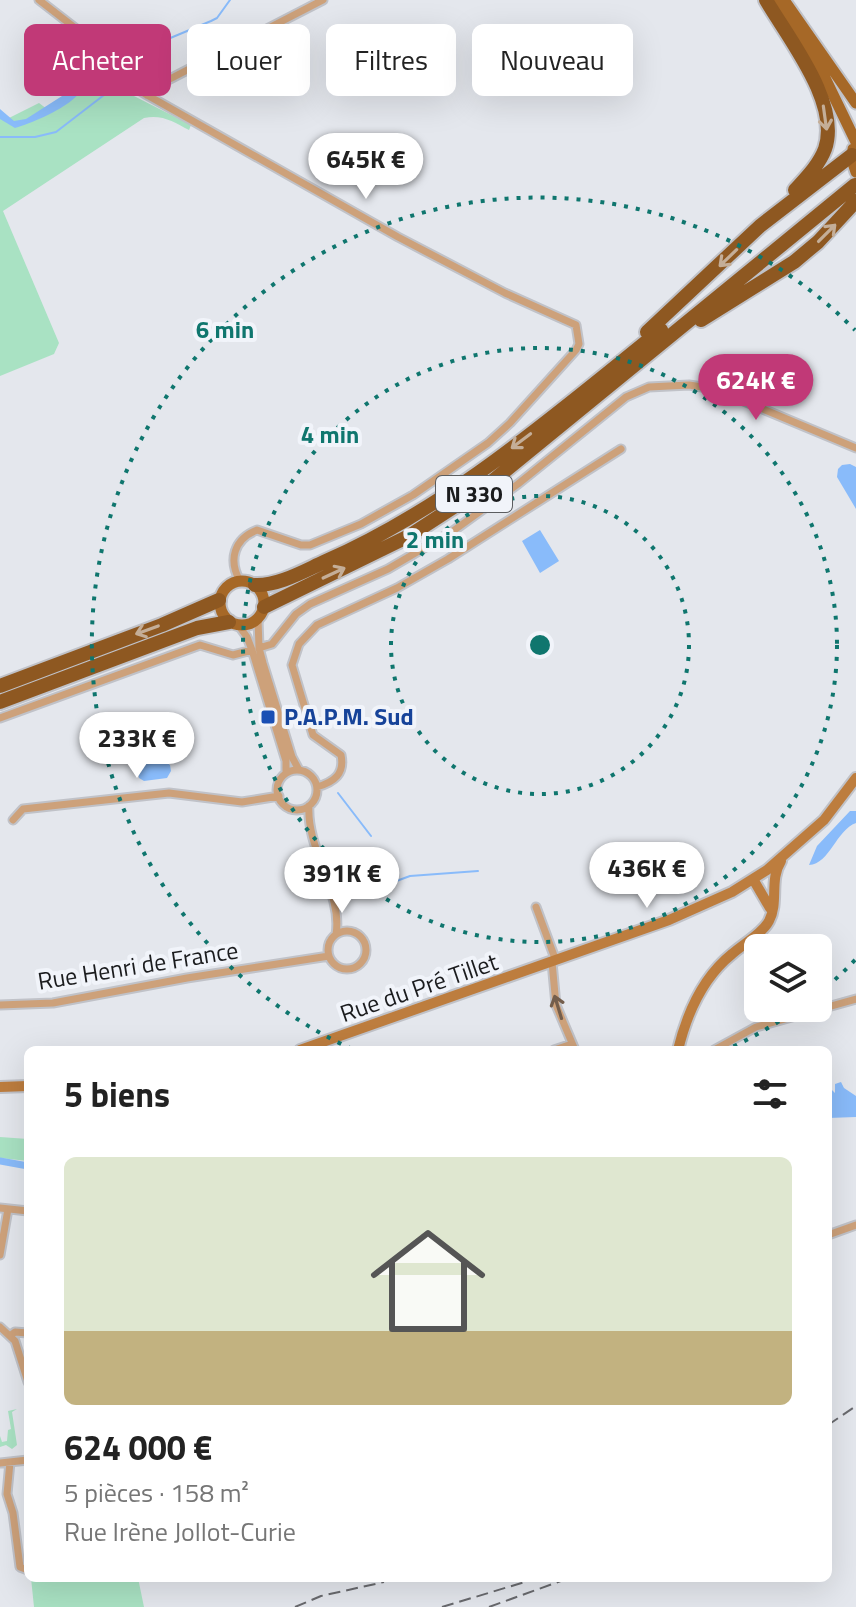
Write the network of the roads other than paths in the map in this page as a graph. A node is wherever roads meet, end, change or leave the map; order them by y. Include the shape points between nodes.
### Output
1 (39, 0) edge
2 (323, 0) edge
3 (766, 0) edge
4 (774, 0) edge
5 (784, 0) edge
6 (70, 24) edge
7 (171, 78) edge
8 (149, 96) edge
9 (856, 103) edge
10 (855, 147) edge
11 (854, 179) edge
12 (856, 201) edge
13 (760, 226) junction
14 (659, 344) junction
15 (604, 375) junction
16 (856, 448) edge
17 (621, 449) dead end
18 (240, 581) junction
19 (255, 585) junction
20 (219, 600) junction
21 (261, 613) junction
22 (234, 624) junction
23 (256, 649) junction
24 (0, 686) edge
25 (0, 702) edge
26 (0, 718) edge
27 (299, 770) junction
28 (286, 773) junction
29 (856, 778) edge
30 (317, 787) junction
31 (279, 796) junction
32 (309, 806) junction
33 (294, 809) junction
34 (13, 820) dead end
35 (311, 830) junction
36 (784, 856) junction
37 (756, 877) junction
38 (536, 907) dead end
39 (772, 909) junction
40 (336, 914) junction
41 (347, 930) junction
42 (336, 934) junction
43 (329, 956) junction
44 (554, 962) junction
45 (856, 999) edge
46 (0, 1005) edge
47 (312, 1046) edge
48 (573, 1046) edge
49 (679, 1046) edge
50 (721, 1046) edge
51 (24, 1086) edge
52 (0, 1087) edge
53 (4, 1208) edge
54 (24, 1210) edge
55 (856, 1225) edge
56 (832, 1234) edge
57 (0, 1255) edge
58 (0, 1327) edge
59 (24, 1333) edge
60 (11, 1335) junction
61 (24, 1371) edge
62 (24, 1460) edge
63 (10, 1462) junction
64 (0, 1463) edge
65 (24, 1568) edge

1 - 6 street
2 - 7 street
3 -> 13 highway via 819,90 828,135 811,172
4 - 10 main road via 825,78
5 - 9 main road
8 - 18 street via 398,237 576,325 576,350 488,443 413,495 318,542 301,545 257,530 248,533 235,551
10 - 11 main road
10 - 13 highway
11 - 14 highway, N 330
11 - 15 highway, N 330
14 -> 12 highway via 794,262
13 -> 15 highway
21 -> 14 highway, N 330 via 287,594 441,517
15 -> 19 highway, N 330 via 470,479 408,519 307,570
16 - 23 street via 715,389 649,387 626,397 453,531 388,569 310,604 272,644
17 - 30 street via 448,559 310,630 292,665 313,735 333,747 343,763 333,781
18 - 19 main road, N 330
18 - 20 main road via 226,587
19 - 21 main road via 263,595
20 - 22 main road via 221,612
20 -> 24 highway
21 - 22 main road, N 330 via 253,623
21 - 23 street
22 - 23 street
22 - 25 highway, N 330 via 197,628
23 - 26 street via 233,655 200,645
23 - 27 street
23 - 28 street
27 - 28 street
27 - 30 street via 311,775
28 - 31 street
29 - 36 street, Rue du Pré Tillet via 824,820
30 - 32 street
31 - 33 street
31 - 34 street via 242,802 169,793 136,795 23,809
32 - 33 street
32 - 35 street
33 - 35 street
35 - 40 street
36 - 37 street, Rue du Pré Tillet
36 - 39 street via 773,880
37 - 39 street via 766,883
37 - 44 street, Rue du Pré Tillet via 669,920
38 - 44 street
39 - 49 street via 768,923 729,956 699,992
40 - 41 street
40 - 42 street
41 - 42 street
41 - 43 street via 359,934 366,945 361,963 343,969
42 - 43 street via 328,944
43 - 46 street, Rue Henri de France via 53,1003
44 - 47 street, Rue du Pré Tillet
48 -> 44 street via 556,1005
45 - 50 street via 756,1027
51 - 52 street
53 - 54 street
53 - 57 street
55 - 56 street
58 - 60 street
59 - 60 street
60 - 61 street
62 - 63 street
63 - 64 street
63 - 65 street via 7,1494

